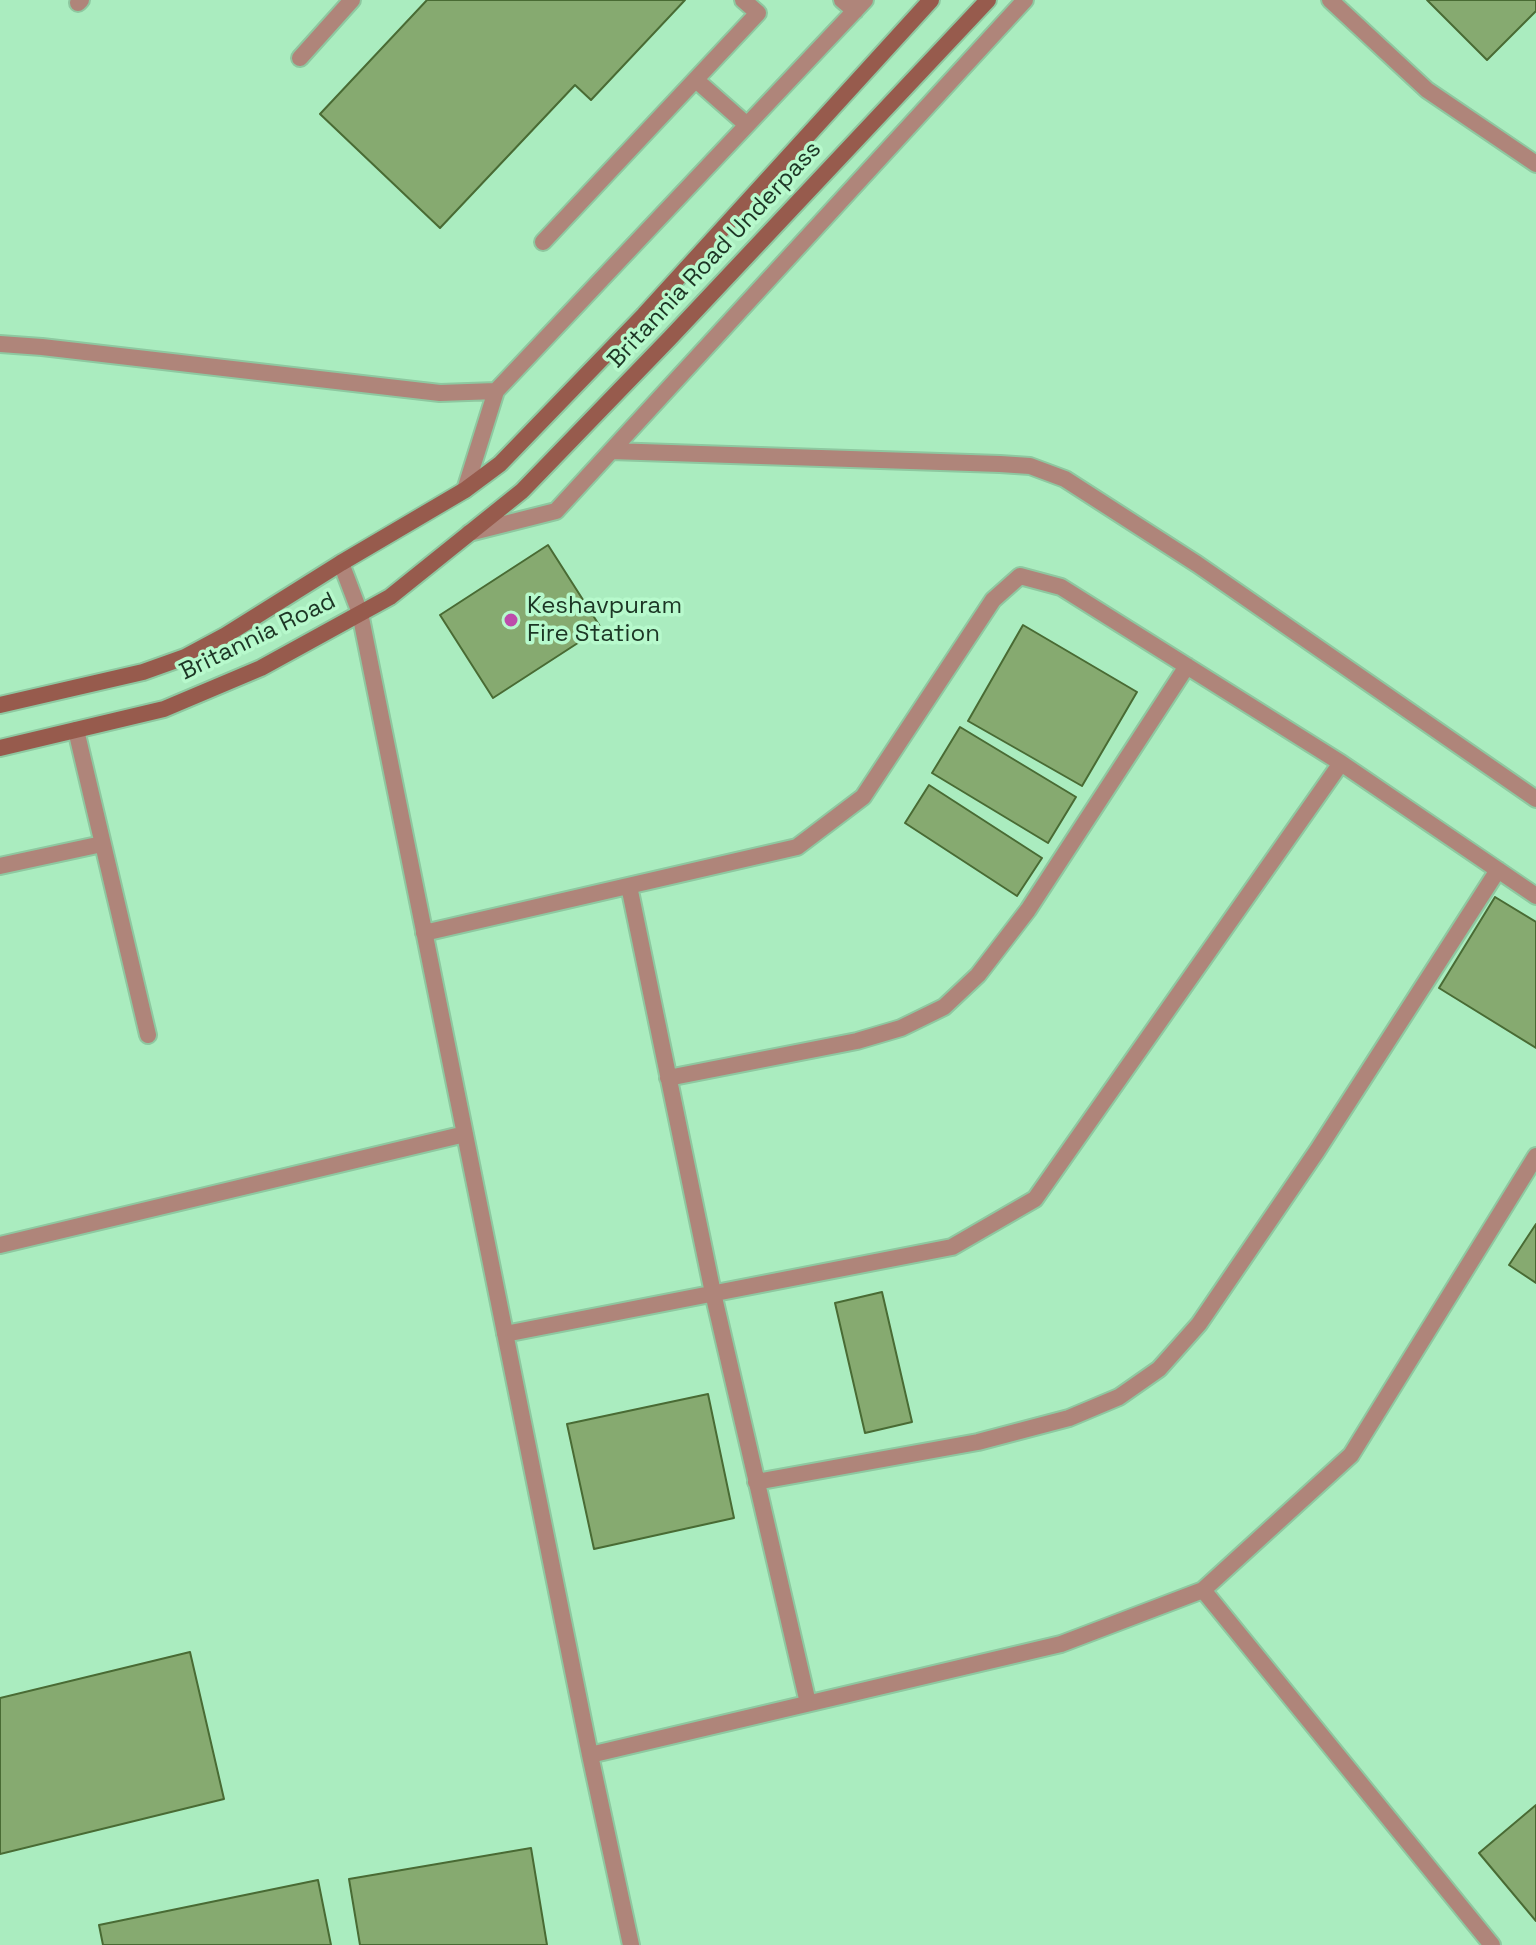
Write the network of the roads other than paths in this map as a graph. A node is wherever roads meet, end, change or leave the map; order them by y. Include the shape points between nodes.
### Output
1 (352, 0) edge
2 (743, 0) edge
3 (931, 0) edge
4 (988, 0) edge
5 (1025, 0) edge
6 (1330, 0) edge
7 (854, 4) edge
8 (300, 58) dead end
9 (696, 80) junction
10 (747, 125) junction
11 (1536, 164) edge
12 (543, 242) dead end
13 (0, 344) edge
14 (496, 391) junction
15 (611, 451) junction
16 (465, 490) junction
17 (469, 533) junction
18 (341, 563) junction
19 (360, 613) junction
20 (1187, 666) junction
21 (0, 705) edge
22 (76, 730) junction
23 (0, 748) edge
24 (1341, 763) junction
25 (1536, 799) edge
26 (102, 844) junction
27 (0, 866) edge
28 (1498, 870) junction
29 (629, 886) junction
30 (1536, 896) edge
31 (424, 933) junction
32 (148, 1035) dead end
33 (668, 1078) junction
34 (465, 1134) junction
35 (1536, 1156) edge
36 (0, 1245) edge
37 (713, 1293) junction
38 (505, 1334) junction
39 (756, 1482) junction
40 (1203, 1590) junction
41 (808, 1703) junction
42 (590, 1755) junction
43 (631, 1945) edge
44 (1492, 1945) edge

1 - 8 lane
2 - 9 lane via 758,13
3 - 16 main road, Britannia Road Underpass via 644,315 500,464
4 - 17 main road, Britannia Road Underpass via 533,480
5 - 15 lane
6 - 11 lane via 1427,90
7 - 10 lane
9 - 10 lane
9 - 12 lane
10 - 14 lane
13 - 14 lane via 440,393
14 - 16 lane
15 - 17 lane via 556,511
15 - 25 lane via 1000,464 1030,466 1065,479
16 - 18 main road, Britannia Road
17 - 19 main road, Britannia Road via 390,597
18 - 19 lane
18 - 21 main road, Britannia Road via 185,657
19 - 22 main road, Britannia Road via 208,691 164,709
19 - 31 lane
20 - 24 lane
20 - 29 lane via 1061,587 1020,576 993,600 863,797 797,847
20 - 33 lane via 1028,910 978,975 944,1007 857,1041
22 - 23 main road, Britannia Road
22 - 26 lane
24 - 28 lane
24 - 37 lane via 1035,1199 952,1247
26 - 27 lane
26 - 32 lane
28 - 30 lane
28 - 39 lane via 1233,1275 1159,1369 1119,1397 1069,1418 978,1442
29 - 31 lane
29 - 33 lane
31 - 34 lane
33 - 37 lane
34 - 36 lane
34 - 38 lane
35 - 40 lane via 1351,1455
37 - 38 lane
37 - 39 lane
38 - 42 lane
39 - 41 lane
40 - 41 lane via 1061,1644
40 - 44 lane
41 - 42 lane
42 - 43 lane

